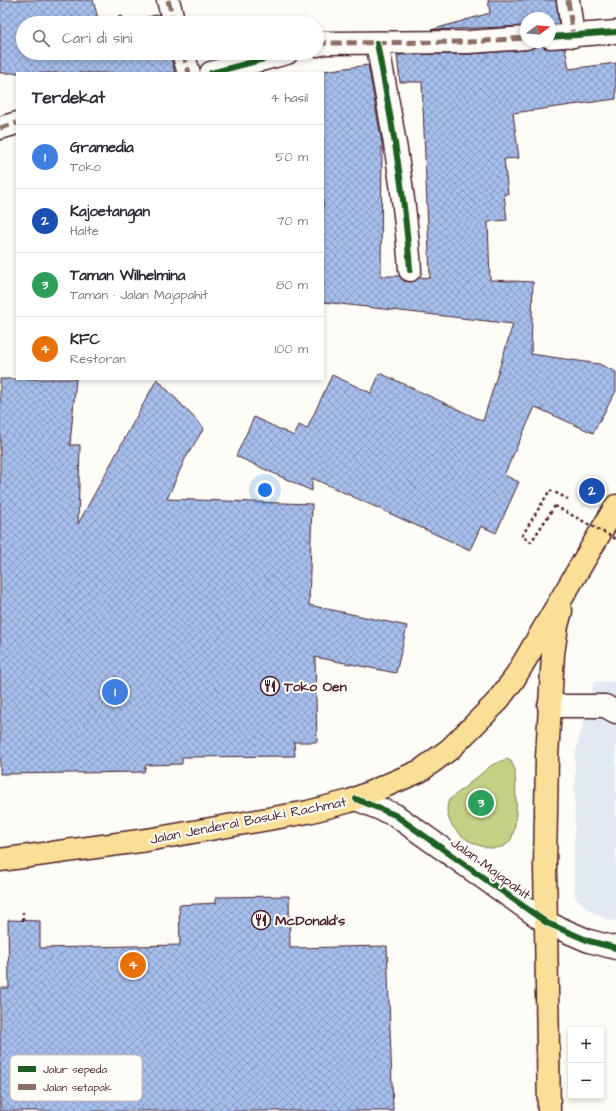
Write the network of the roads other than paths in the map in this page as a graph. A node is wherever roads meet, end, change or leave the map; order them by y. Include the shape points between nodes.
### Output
1 (168, 0) edge
2 (568, 0) edge
3 (172, 16) edge
4 (616, 32) edge
5 (573, 36) junction
6 (556, 37) edge
7 (520, 38) edge
8 (324, 43) edge
9 (376, 43) junction
10 (185, 60) edge
11 (260, 60) edge
12 (189, 72) edge
13 (215, 72) edge
14 (16, 123) edge
15 (0, 128) edge
16 (410, 270) dead end
17 (616, 506) edge
18 (568, 586) junction
19 (549, 706) junction
20 (616, 712) edge
21 (356, 799) junction
22 (46, 854) junction
23 (0, 860) edge
24 (0, 869) edge
25 (547, 923) junction
26 (616, 948) edge
27 (549, 1111) edge

1 - 3 street
2 - 5 street
4 - 5 street
5 - 6 street
7 - 9 street
8 - 9 street
9 - 16 street via 396,148
10 - 12 street
11 - 13 street
14 - 15 street
17 - 18 main road, Jalan Jenderal Basuki Rachmat
18 - 19 main road, Jalan Jenderal Basuki Rachmat via 557,626
18 - 21 main road, Jalan Jenderal Basuki Rachmat via 514,680 496,703 450,749 420,771
19 - 20 street via 605,706
19 - 25 main road, Jalan Jenderal Basuki Rachmat via 545,866
21 - 22 main road, Jalan Jenderal Basuki Rachmat via 308,812 154,839
21 - 25 street, Jalan Majapahit via 395,815
22 - 23 main road, Jalan Jenderal Basuki Rachmat
22 - 24 main road
25 - 26 street, Jalan Majapahit via 589,941
25 - 27 main road, Jalan Jenderal Basuki Rachmat

